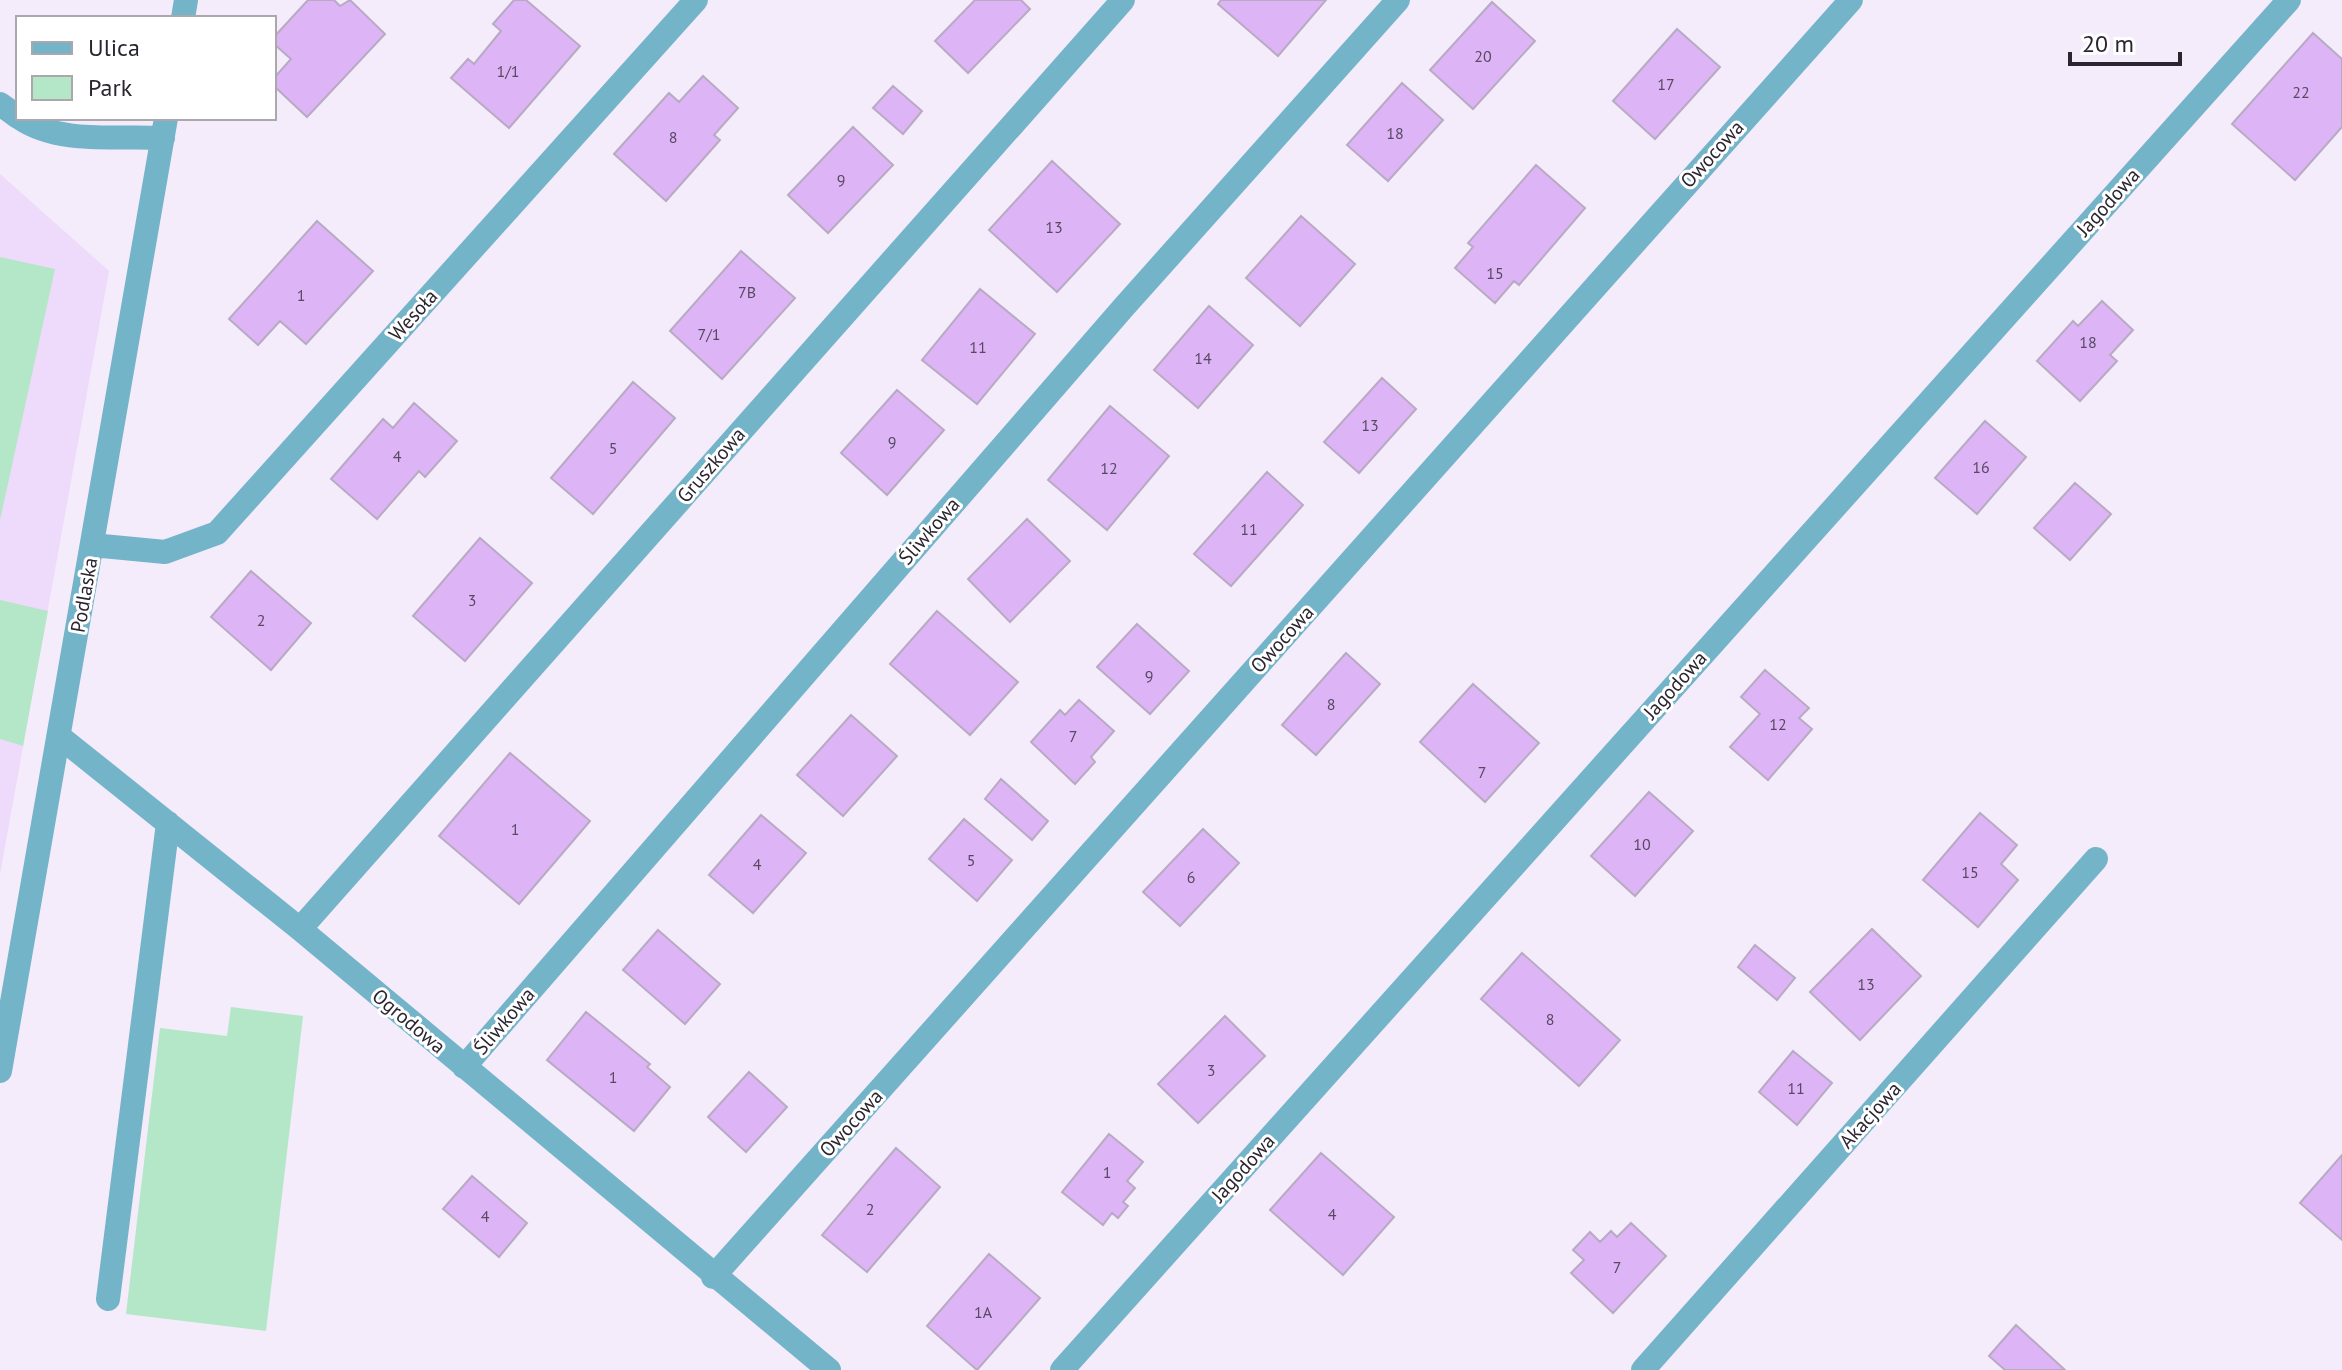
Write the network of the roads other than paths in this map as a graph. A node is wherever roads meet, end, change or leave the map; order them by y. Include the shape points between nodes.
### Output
1 (696, 0) edge
2 (1123, 0) edge
3 (1398, 0) edge
4 (1851, 0) edge
5 (2289, 0) edge
6 (23, 120) edge
7 (165, 128) edge
8 (92, 545) junction
9 (60, 737) junction
10 (168, 823) junction
11 (2096, 859) dead end
12 (300, 929) junction
13 (464, 1067) junction
14 (0, 1071) edge
15 (713, 1277) junction
16 (108, 1299) dead end
17 (829, 1370) edge
18 (1062, 1370) edge
19 (1643, 1370) edge

1 - 8 street, Wesoła via 217,533 165,552
2 - 12 street, Gruszkowa
3 - 13 street, Śliwkowa via 1123,308
4 - 15 street, Owocowa
5 - 18 street, Jagodowa
6 - 7 street via 34,128 88,137
7 - 8 street, Podlaska
8 - 9 street, Podlaska
9 - 10 street, Ogrodowa
9 - 14 street, Podlaska
10 - 12 street, Ogrodowa
10 - 16 street
11 - 19 street, Akacjowa
12 - 13 street, Ogrodowa
13 - 15 street, Ogrodowa
15 - 17 street, Ogrodowa

